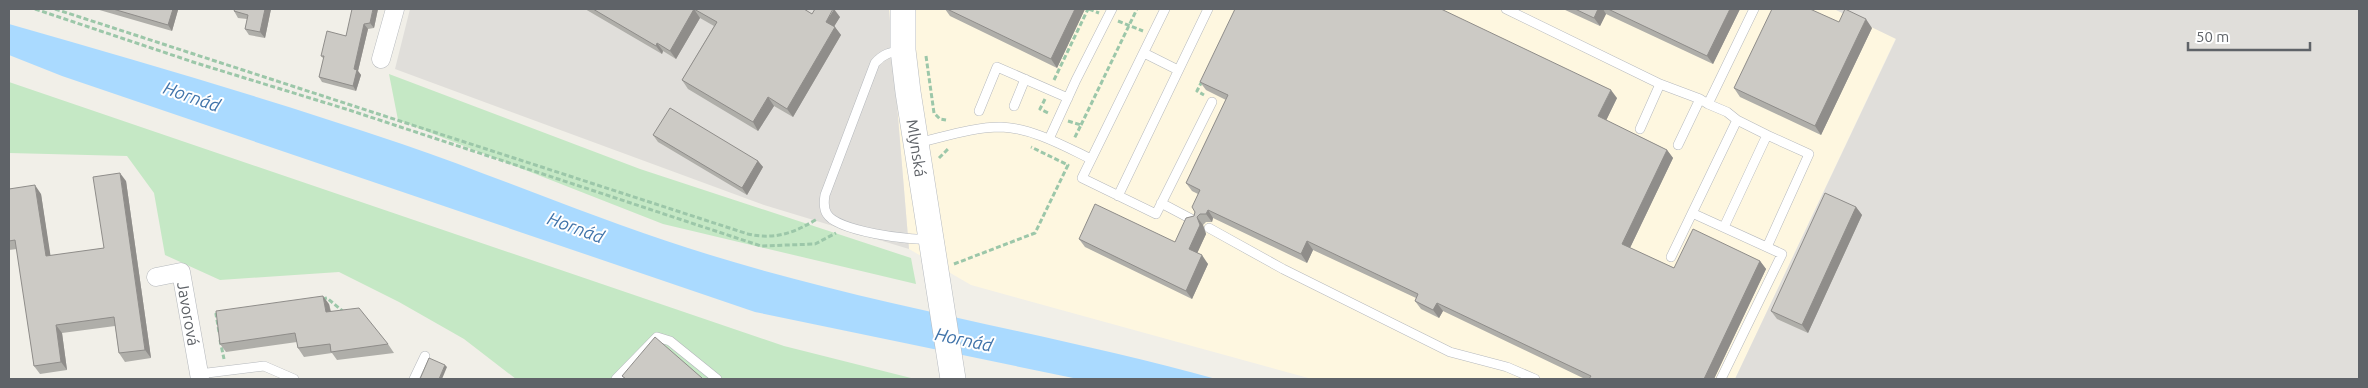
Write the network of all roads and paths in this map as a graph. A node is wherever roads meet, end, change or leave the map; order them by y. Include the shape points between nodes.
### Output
1 (35, 9) edge
2 (55, 9) edge
3 (395, 9) edge
4 (903, 9) edge
5 (1112, 9) edge
6 (1137, 9) edge
7 (1165, 9) edge
8 (1208, 9) edge
9 (1506, 9) edge
10 (1754, 9) edge
11 (1129, 26) junction
12 (1137, 29) dead end
13 (903, 50) junction
14 (1144, 53) junction
15 (381, 58) dead end
16 (1178, 70) junction
17 (1205, 74) edge
18 (1025, 79) junction
19 (1660, 84) junction
20 (1205, 95) edge
21 (1068, 98) junction
22 (1700, 98) junction
23 (1212, 102) edge
24 (1708, 104) junction
25 (1014, 106) dead end
26 (978, 111) dead end
27 (1737, 120) junction
28 (1081, 125) dead end
29 (1640, 129) dead end
30 (1767, 135) junction
31 (1049, 139) junction
32 (917, 142) junction
33 (1024, 144) dead end
34 (1678, 145) dead end
35 (951, 146) dead end
36 (1091, 159) junction
37 (938, 161) dead end
38 (1118, 196) junction
39 (1161, 204) junction
40 (826, 213) junction
41 (1692, 213) junction
42 (1195, 221) edge
43 (847, 227) junction
44 (1724, 227) junction
45 (1209, 228) dead end
46 (932, 239) junction
47 (1767, 247) junction
48 (1671, 257) dead end
49 (960, 263) dead end
50 (156, 277) dead end
51 (320, 300) edge
52 (224, 313) edge
53 (346, 319) edge
54 (425, 356) dead end
55 (226, 370) junction
56 (200, 377) edge
57 (294, 379) edge
58 (414, 379) edge
59 (616, 379) edge
60 (717, 379) edge
61 (953, 379) edge
62 (1535, 379) edge
63 (1721, 379) edge

1 - 43 path via 761,246 815,244
2 - 40 path via 748,234 781,236 801,229
3 - 15 street
4 - 13 street, Mlynská
5 - 21 lane
6 - 11 path
7 - 14 lane
8 - 16 lane
9 - 19 lane
10 - 24 lane
11 - 12 path
11 - 28 path
13 - 32 street, Mlynská
13 - 40 lane via 889,52 874,63 825,195
14 - 16 lane
14 - 36 lane
16 - 38 lane
17 - 20 path via 1197,91
18 - 21 lane
18 - 25 lane
18 - 26 lane via 997,66
19 - 22 lane
19 - 29 lane
21 - 31 lane
22 - 24 lane
22 - 34 lane
23 - 39 lane
24 - 27 lane
27 - 30 lane
27 - 41 lane
30 - 44 lane
30 - 47 lane via 1809,154
31 - 32 lane via 995,127
31 - 36 lane
32 - 46 street, Mlynská
33 - 49 path via 1068,165 1035,233
35 - 37 path
36 - 38 lane via 1082,178
38 - 39 lane via 1156,214
39 - 42 lane
40 - 43 lane
41 - 44 lane
41 - 48 lane
43 - 46 lane via 907,240
44 - 47 lane
45 - 62 lane via 1283,269 1450,352 1507,367
46 - 61 street, Mlynská
47 - 63 lane via 1782,254
50 - 56 street, Javorová via 181,272
51 - 53 path via 328,298 345,312
52 - 55 path via 216,314
54 - 58 lane
55 - 56 lane
55 - 57 lane via 264,366
59 - 60 lane via 657,337 670,341

